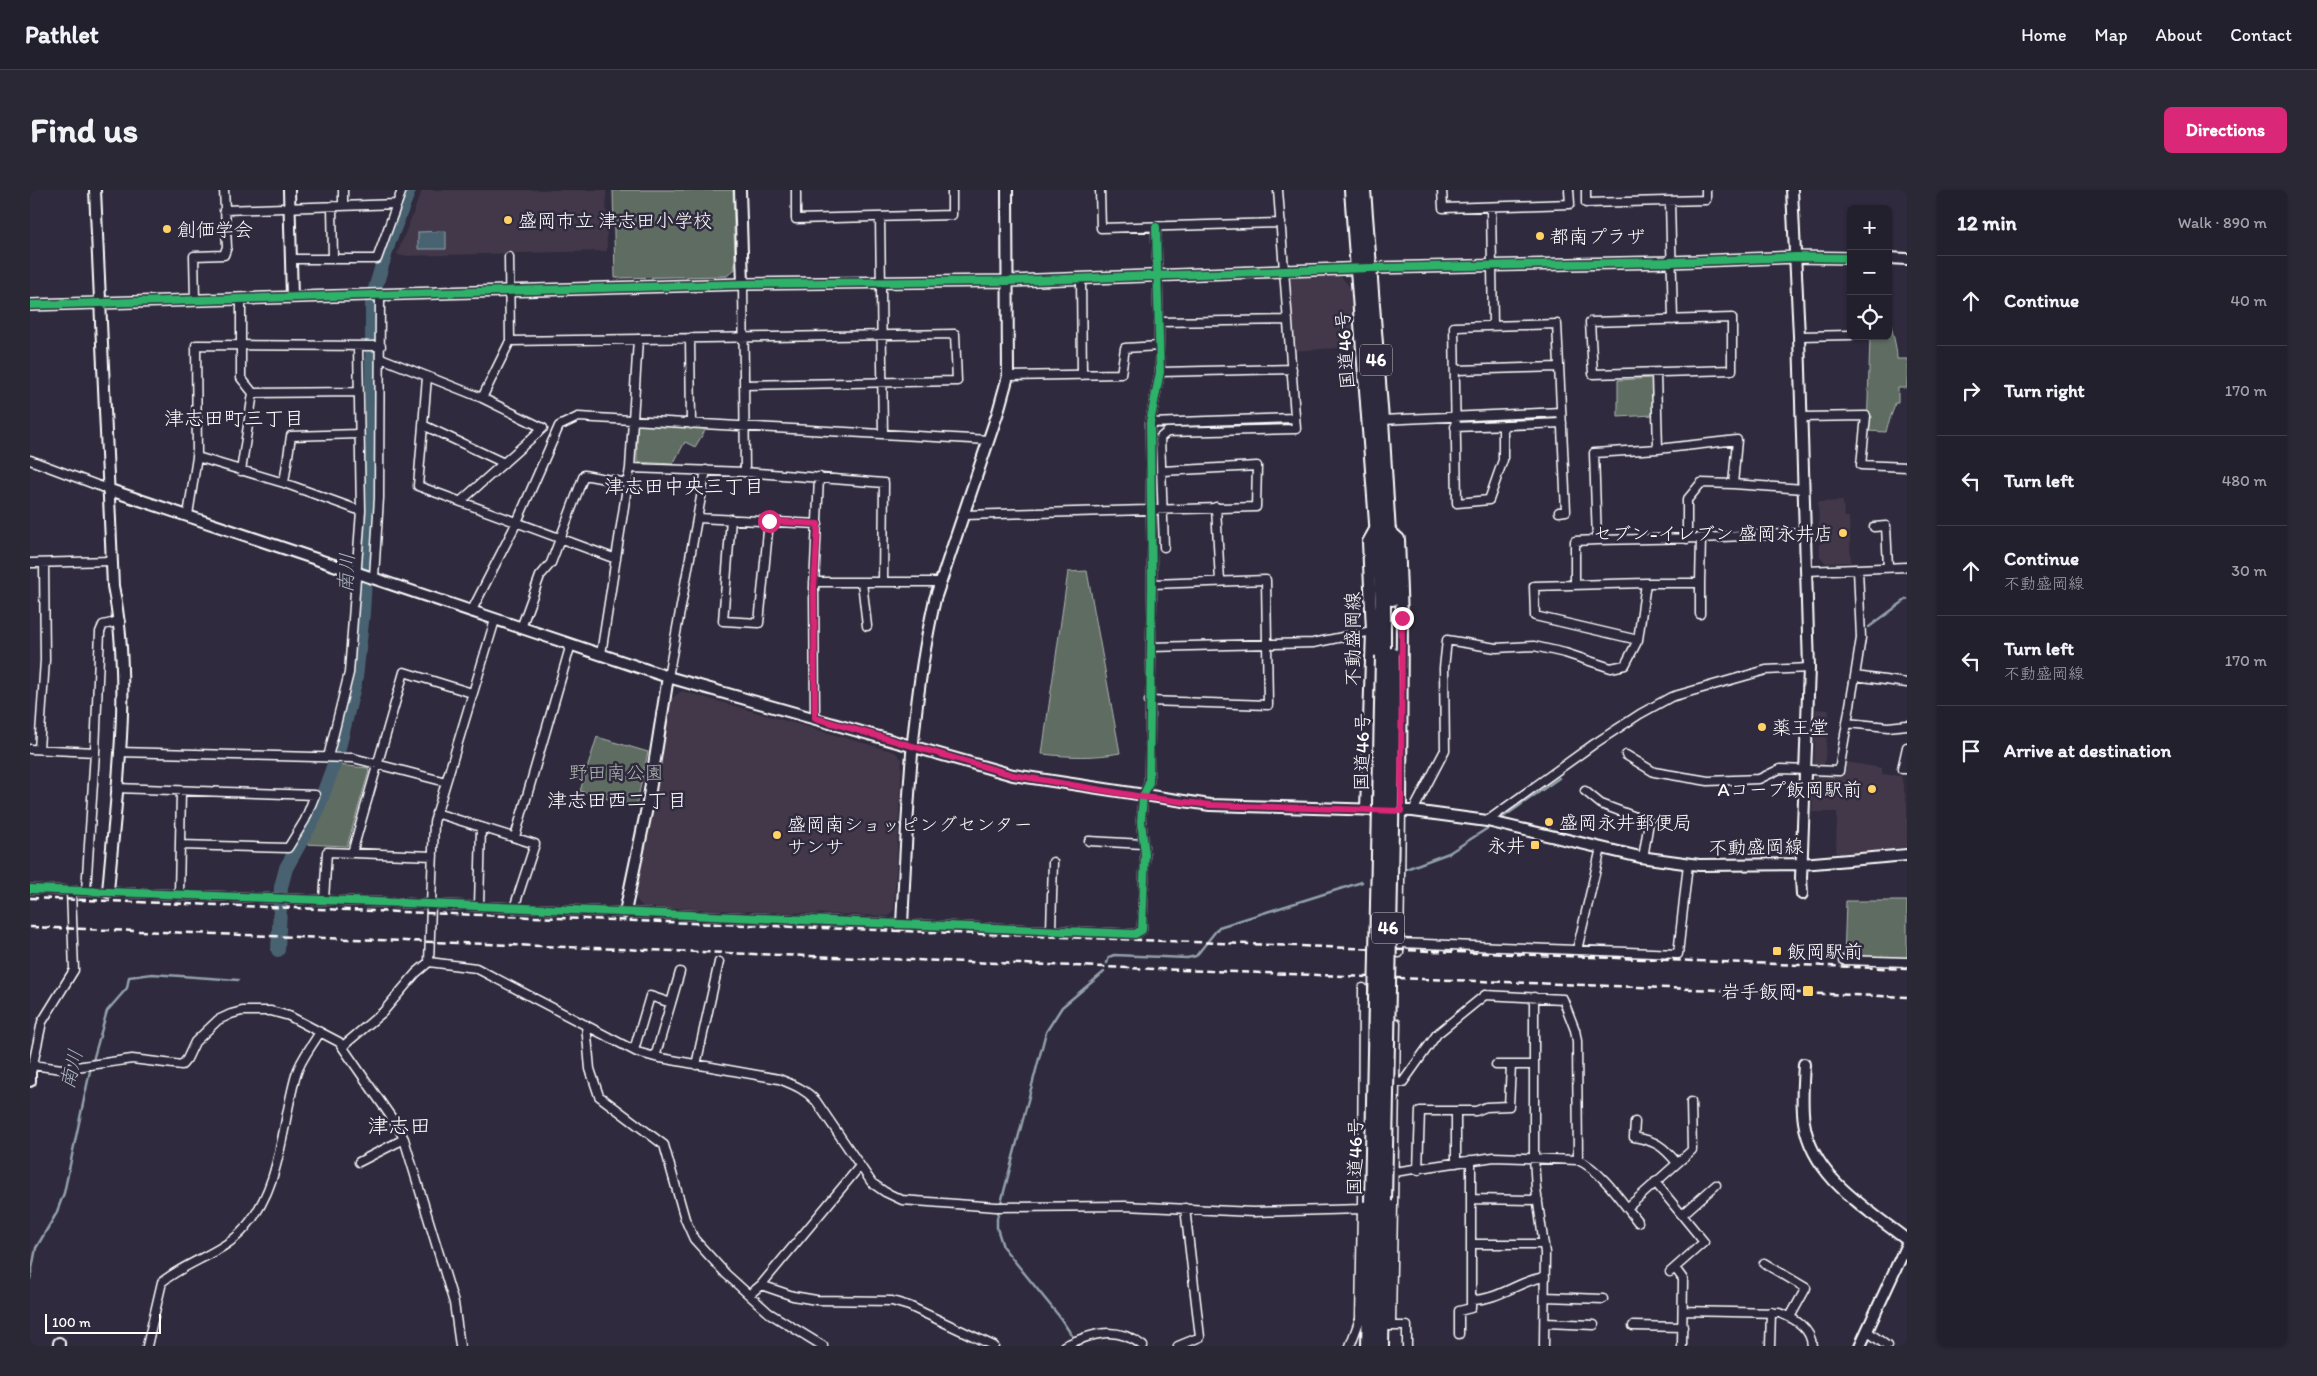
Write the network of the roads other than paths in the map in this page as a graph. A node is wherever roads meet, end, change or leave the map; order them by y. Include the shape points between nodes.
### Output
1 (95, 190) edge
2 (224, 190) edge
3 (289, 190) edge
4 (342, 190) edge
5 (402, 190) edge
6 (740, 190) edge
7 (796, 190) edge
8 (952, 190) edge
9 (1006, 190) edge
10 (1100, 190) edge
11 (1278, 190) edge
12 (1352, 190) edge
13 (1363, 190) edge
14 (1442, 190) edge
15 (1569, 190) edge
16 (1586, 190) edge
17 (1706, 190) edge
18 (1792, 190) edge
19 (1670, 202) junction
20 (396, 204) junction
21 (343, 205) junction
22 (332, 206) junction
23 (289, 207) junction
24 (1491, 208) junction
25 (224, 210) junction
26 (880, 217) junction
27 (1281, 223) junction
28 (1156, 227) junction
29 (509, 257) dead end
30 (1796, 257) junction
31 (332, 258) junction
32 (1847, 258) edge
33 (291, 259) junction
34 (1892, 259) edge
35 (1671, 262) junction
36 (1907, 262) edge
37 (1492, 266) junction
38 (1364, 268) junction
39 (1285, 270) junction
40 (1158, 275) junction
41 (1081, 278) junction
42 (1008, 280) junction
43 (881, 283) junction
44 (743, 284) junction
45 (509, 291) junction
46 (380, 294) junction
47 (292, 297) junction
48 (241, 298) junction
49 (195, 299) junction
50 (102, 303) junction
51 (30, 305) edge
52 (1288, 320) junction
53 (1673, 320) junction
54 (1159, 322) junction
55 (1493, 325) junction
56 (882, 335) junction
57 (1847, 335) edge
58 (1799, 336) junction
59 (690, 338) junction
60 (744, 338) junction
61 (638, 339) junction
62 (510, 341) junction
63 (241, 344) junction
64 (358, 346) junction
65 (381, 346) junction
66 (1159, 346) junction
67 (381, 358) junction
68 (1558, 367) junction
69 (1292, 369) junction
70 (1456, 370) junction
71 (1160, 372) junction
72 (1656, 374) junction
73 (1082, 375) junction
74 (1008, 376) junction
75 (427, 377) junction
76 (883, 383) junction
77 (744, 385) junction
78 (359, 392) junction
79 (253, 393) junction
80 (482, 398) junction
81 (1561, 412) junction
82 (1455, 417) junction
83 (1802, 417) junction
84 (1295, 418) junction
85 (1381, 420) junction
86 (634, 421) junction
87 (1150, 423) junction
88 (690, 424) junction
89 (1562, 424) junction
90 (423, 425) junction
91 (1503, 426) junction
92 (744, 427) junction
93 (1455, 427) junction
94 (359, 434) junction
95 (883, 434) junction
96 (989, 440) junction
97 (1658, 448) junction
98 (197, 457) junction
99 (30, 460) edge
100 (504, 462) junction
101 (1907, 467) edge
102 (630, 468) junction
103 (706, 470) junction
104 (1162, 470) junction
105 (241, 471) junction
106 (745, 472) junction
107 (819, 477) junction
108 (284, 483) junction
109 (627, 483) junction
110 (1733, 484) junction
111 (1804, 489) junction
112 (110, 490) junction
113 (461, 500) junction
114 (1216, 507) junction
115 (1152, 508) junction
116 (1162, 508) junction
117 (361, 511) junction
118 (1559, 512) dead end
119 (188, 515) junction
120 (964, 515) junction
121 (698, 518) junction
122 (730, 519) junction
123 (769, 521) junction
124 (517, 522) junction
125 (818, 524) junction
126 (1874, 527) dead end
127 (1383, 528) junction
128 (1805, 533) junction
129 (560, 537) junction
130 (1687, 538) junction
131 (1701, 538) junction
132 (1597, 540) junction
133 (1164, 547) dead end
134 (616, 559) junction
135 (112, 561) junction
136 (30, 563) edge
137 (44, 566) dead end
138 (1907, 567) edge
139 (1888, 568) junction
140 (1858, 569) junction
141 (356, 571) junction
142 (1806, 571) junction
143 (374, 578) junction
144 (814, 582) junction
145 (862, 582) junction
146 (884, 582) junction
147 (941, 582) junction
148 (1220, 582) junction
149 (1700, 583) junction
150 (1152, 584) junction
151 (1646, 584) junction
152 (1575, 585) junction
153 (471, 612) junction
154 (1700, 614) dead end
155 (494, 620) junction
156 (120, 621) junction
157 (867, 626) dead end
158 (521, 628) junction
159 (1372, 631) junction
160 (1638, 640) junction
161 (571, 644) junction
162 (1268, 644) junction
163 (1151, 648) junction
164 (601, 654) junction
165 (1809, 668) junction
166 (1855, 676) junction
167 (668, 677) junction
168 (1907, 683) edge
169 (472, 693) junction
170 (1149, 702) junction
171 (815, 718) junction
172 (1847, 723) junction
173 (1907, 725) edge
174 (911, 747) junction
175 (1907, 747) edge
176 (30, 749) edge
177 (39, 749) junction
178 (95, 752) junction
179 (119, 752) junction
180 (1626, 755) dead end
181 (328, 757) junction
182 (378, 763) junction
183 (1907, 769) edge
184 (1805, 770) junction
185 (446, 782) junction
186 (116, 788) junction
187 (181, 791) junction
188 (1585, 792) dead end
189 (1143, 797) junction
190 (1366, 809) junction
191 (1401, 811) junction
192 (1414, 812) junction
193 (436, 813) junction
194 (1488, 821) junction
195 (480, 827) junction
196 (514, 838) junction
197 (1089, 841) dead end
198 (1143, 844) junction
199 (180, 845) junction
200 (1601, 848) junction
201 (352, 853) junction
202 (1907, 855) edge
203 (433, 856) junction
204 (1643, 858) junction
205 (1053, 862) dead end
206 (1688, 864) junction
207 (1802, 864) junction
208 (30, 889) edge
209 (71, 891) junction
210 (86, 891) junction
211 (108, 892) junction
212 (1802, 894) dead end
213 (179, 895) junction
214 (324, 900) junction
215 (430, 904) junction
216 (479, 906) junction
217 (514, 908) junction
218 (625, 912) junction
219 (902, 924) junction
220 (1051, 930) junction
221 (1399, 943) junction
222 (1577, 950) junction
223 (1399, 952) dead end
224 (1843, 960) dead end
225 (429, 962) junction
226 (720, 962) dead end
227 (1907, 962) edge
228 (680, 972) dead end
229 (1363, 988) dead end
230 (1534, 997) junction
231 (671, 1003) junction
232 (1396, 1023) dead end
233 (586, 1025) junction
234 (320, 1032) junction
235 (343, 1046) junction
236 (634, 1050) junction
237 (655, 1057) junction
238 (1804, 1064) dead end
239 (696, 1065) junction
240 (1496, 1065) dead end
241 (1511, 1065) junction
242 (1534, 1065) junction
243 (31, 1072) edge
244 (1394, 1084) junction
245 (1692, 1102) dead end
246 (1456, 1111) junction
247 (1636, 1122) dead end
248 (404, 1139) junction
249 (1534, 1158) junction
250 (1471, 1160) junction
251 (1578, 1160) junction
252 (359, 1162) dead end
253 (1456, 1163) junction
254 (1677, 1163) junction
255 (860, 1166) junction
256 (1418, 1170) junction
257 (1394, 1172) junction
258 (1655, 1182) junction
259 (1716, 1185) dead end
260 (1471, 1199) junction
261 (1538, 1200) junction
262 (1373, 1204) junction
263 (1185, 1208) junction
264 (1627, 1208) junction
265 (1682, 1215) junction
266 (1638, 1222) dead end
267 (1907, 1240) edge
268 (1471, 1244) junction
269 (1544, 1244) junction
270 (1907, 1244) edge
271 (1764, 1263) dead end
272 (1545, 1277) junction
273 (761, 1284) junction
274 (749, 1295) junction
275 (1545, 1297) junction
276 (1603, 1299) dead end
277 (1471, 1300) junction
278 (1683, 1311) junction
279 (1771, 1312) junction
280 (1790, 1318) junction
281 (1544, 1323) junction
282 (1380, 1325) junction
283 (1594, 1325) dead end
284 (1633, 1326) dead end
285 (1683, 1327) junction
286 (1867, 1330) junction
287 (1355, 1334) junction
288 (1458, 1334) dead end
289 (147, 1346) edge
290 (460, 1346) edge
291 (823, 1346) edge
292 (994, 1346) edge
293 (1064, 1346) edge
294 (1143, 1346) edge
295 (1178, 1346) edge
296 (1350, 1346) edge
297 (1370, 1346) edge
298 (1381, 1346) edge
299 (1407, 1346) edge
300 (1544, 1346) edge
301 (1682, 1346) edge
302 (1770, 1346) edge
303 (1812, 1346) edge
304 (1860, 1346) edge
305 (1887, 1346) edge

1 - 50 street
2 - 25 street
3 - 23 street
4 - 21 street
5 - 20 street
6 - 44 street
7 - 26 street via 796,219
8 - 26 street via 952,215
9 - 42 street
10 - 28 street via 1101,228
11 - 27 street
12 - 38 highway, 国道46号 / 46
13 - 38 highway, 国道46号 / 46
14 - 24 street via 1443,208
15 - 24 street via 1570,204
16 - 19 street via 1586,203
17 - 19 street via 1706,200
18 - 30 street
19 - 35 street
20 - 21 street
20 - 31 street via 377,259
21 - 22 street
22 - 23 street
22 - 31 street
23 - 25 street
23 - 33 street
24 - 37 street
25 - 49 street via 224,255 194,256
26 - 43 street
27 - 28 street
27 - 39 street
28 - 40 street
29 - 45 street
30 - 32 street
30 - 35 street
30 - 58 street
31 - 33 street
33 - 47 street
34 - 36 street
35 - 37 street
35 - 53 street
37 - 38 street
37 - 55 street
38 - 39 street
38 - 85 highway, 国道46号 / 46
38 - 127 highway, 国道46号 / 46
39 - 40 street
39 - 52 street
40 - 41 street
40 - 54 street
41 - 42 street
41 - 73 street
42 - 43 street
42 - 74 street
43 - 44 street
43 - 56 street
44 - 45 street
44 - 60 street
45 - 46 street
45 - 62 street
46 - 47 street
46 - 65 street
47 - 48 street
48 - 49 street
48 - 63 street
49 - 50 street
50 - 51 street
50 - 112 street
52 - 54 street
52 - 69 street
53 - 72 street via 1732,318 1732,370
53 - 72 street via 1590,322 1593,374
54 - 66 street
55 - 68 street via 1557,324
55 - 70 street via 1454,327
56 - 60 street
56 - 76 street
56 - 76 street via 955,334 957,382
57 - 58 street
58 - 83 street
59 - 60 street
59 - 61 street
59 - 88 street
60 - 77 street
61 - 62 street
61 - 86 street
62 - 80 street
63 - 64 street
63 - 79 street via 241,378
63 - 98 street via 196,345
64 - 65 street
64 - 78 street
65 - 67 street
66 - 71 street
66 - 73 street via 1125,348 1121,374
67 - 75 street
67 - 143 street
68 - 70 street
68 - 81 street
69 - 71 street
69 - 84 street
70 - 82 street
71 - 87 street
72 - 97 street
73 - 74 street
74 - 96 street
75 - 80 street
75 - 90 street
76 - 77 street
76 - 95 street
77 - 92 street
78 - 79 street
78 - 94 street
79 - 105 street
80 - 100 street via 543,428
81 - 82 street
81 - 89 street
82 - 85 street
82 - 93 street
83 - 101 street via 1866,416 1861,465
83 - 111 street
84 - 87 street
84 - 104 street via 1296,428 1166,432 1160,438
85 - 127 highway, 国道46号 / 46
86 - 88 street
86 - 102 street
86 - 124 street via 578,417 558,426
87 - 115 street
88 - 92 street
89 - 91 street
89 - 118 street via 1566,511
90 - 100 street
90 - 113 street via 418,486
91 - 93 street
91 - 93 street via 1503,460 1489,500 1457,503
92 - 95 street
92 - 106 street
94 - 108 street via 291,436
94 - 117 street
95 - 96 street
96 - 120 street
97 - 110 street via 1737,440
97 - 132 street via 1594,453
98 - 105 street
98 - 119 street
99 - 112 street
100 - 113 street
102 - 103 street
102 - 109 street
103 - 106 street
103 - 121 street
104 - 114 street via 1257,466 1256,507
104 - 116 street
105 - 108 street
106 - 107 street
107 - 125 street
107 - 146 street via 884,483
108 - 117 street
109 - 129 street via 584,475
109 - 134 street
110 - 111 street
110 - 130 street via 1701,483 1687,500
111 - 128 street
112 - 119 street
112 - 135 street
113 - 124 street
114 - 116 street
114 - 148 street
115 - 116 street
115 - 120 street
115 - 150 street
116 - 133 street
117 - 141 street
119 - 141 street
120 - 147 street
121 - 122 street
121 - 167 street
122 - 123 street
122 - 123 street via 723,621 759,623
123 - 125 street
124 - 129 street
124 - 153 street
125 - 144 street
126 - 139 street via 1886,526
127 - 159 street, 不動盛岡線 via 1368,542
127 - 191 street via 1399,539 1402,606
127 - 262 highway, 国道46号 / 46, bridge via 1393,720
128 - 131 street
128 - 142 street
129 - 134 street
129 - 158 street via 551,564 540,576
130 - 131 street
130 - 132 street
131 - 149 street
132 - 152 street via 1575,541
134 - 164 street
135 - 136 street
135 - 156 street
137 - 177 street via 45,660
138 - 139 street
139 - 140 street
140 - 142 street
140 - 166 street via 1861,638
141 - 143 street
141 - 181 street via 348,673
142 - 165 street
143 - 153 street
144 - 145 street
144 - 171 street
145 - 146 street
145 - 157 street
146 - 147 street
147 - 174 street via 919,681
148 - 150 street
148 - 162 street via 1266,580
149 - 151 street
149 - 154 street
150 - 163 street
151 - 152 street
151 - 160 street
152 - 160 street via 1534,586 1535,616
153 - 155 street
155 - 158 street
155 - 169 street
156 - 178 street via 102,625 100,632
156 - 179 street
158 - 161 street
159 - 162 street via 1313,643
159 - 190 street, 不動盛岡線
160 - 192 street via 1625,665 1611,668 1534,646 1496,648 1447,640 1444,750
161 - 164 street
161 - 196 street
162 - 163 street
162 - 170 street via 1268,705
163 - 170 street
164 - 167 street
165 - 184 street
165 - 194 street via 1766,670 1671,697 1594,744
166 - 168 street
166 - 172 street
167 - 171 street
167 - 218 street via 648,802
169 - 182 street via 404,672
169 - 185 street
170 - 189 street via 1149,783
171 - 174 street
172 - 173 street via 1888,727
172 - 184 street via 1839,771
174 - 189 street via 1013,775
174 - 219 street
175 - 183 street via 1902,769
176 - 177 street
177 - 178 street
178 - 210 street
179 - 181 street
179 - 186 street
180 - 184 street via 1654,772 1708,781 1759,780 1780,770
181 - 182 street
182 - 185 street
182 - 201 street
184 - 207 street
185 - 193 street
186 - 187 street
186 - 211 street
187 - 199 street
187 - 199 street via 315,795 288,848
188 - 204 street via 1601,804 1649,822
189 - 190 street via 1210,805
189 - 198 street
190 - 191 street, 不動盛岡線
191 - 192 street, 不動盛岡線
191 - 221 street
192 - 194 street, 不動盛岡線
193 - 195 street
193 - 203 street
194 - 200 street, 不動盛岡線
195 - 196 street
195 - 216 street
196 - 217 street via 535,844
197 - 198 street
198 - 220 street via 1146,854 1142,930 1135,934
199 - 213 street
200 - 204 street, 不動盛岡線
200 - 222 street
201 - 203 street
201 - 214 street via 327,852
202 - 207 street, 不動盛岡線
203 - 215 street
204 - 206 street, 不動盛岡線
205 - 220 street
206 - 207 street, 不動盛岡線
206 - 222 street via 1678,954
207 - 212 street
208 - 209 street
209 - 210 street
209 - 243 street via 74,970 42,1022
210 - 211 street
211 - 213 street
213 - 214 street
214 - 215 street
215 - 216 street
215 - 225 street
216 - 217 street
217 - 218 street
218 - 219 street
219 - 220 street
221 - 222 street
221 - 223 street
224 - 227 street
225 - 233 street via 476,968
225 - 235 street via 416,972 383,1012
226 - 239 street
228 - 231 street
229 - 262 street
230 - 242 street
230 - 244 street via 1485,995 1437,1034 1403,1082
230 - 251 street via 1563,999 1575,1030
231 - 236 street via 650,996
231 - 237 street
232 - 244 street
233 - 236 street
233 - 274 street via 590,1069 598,1096 664,1145 694,1240
234 - 235 street
234 - 243 street via 271,1011 242,1011 218,1020 194,1042 182,1065 132,1059
234 - 289 street via 296,1075 277,1165 257,1212 244,1230 228,1242 162,1282
235 - 248 street
236 - 237 street
237 - 239 street
238 - 267 street via 1804,1121 1817,1158 1838,1184
239 - 255 street via 779,1080 808,1092
240 - 241 street
241 - 242 street
241 - 246 street via 1509,1106
242 - 249 street
244 - 257 street
245 - 254 street via 1692,1150
246 - 253 street
246 - 256 street via 1420,1110
247 - 254 street via 1634,1137 1653,1141
248 - 252 street
248 - 290 street via 454,1303
249 - 250 street
249 - 251 street
249 - 261 street
250 - 253 street
250 - 260 street
251 - 264 street via 1592,1168
253 - 256 street
254 - 258 street
255 - 263 street via 872,1183 902,1200 999,1207
255 - 273 street
256 - 257 street
257 - 282 street
258 - 264 street
258 - 265 street
259 - 265 street
260 - 261 street
260 - 268 street
261 - 269 street
262 - 263 street via 1253,1212
262 - 282 highway, 国道46号 / 46
262 - 287 street via 1360,1319
263 - 295 street via 1200,1338
264 - 266 street
265 - 278 street via 1704,1242 1673,1270 1683,1280
268 - 269 street
268 - 277 street
269 - 272 street
270 - 286 street
271 - 280 street via 1806,1288
272 - 275 street
272 - 277 street via 1488,1300
273 - 274 street
273 - 292 street via 793,1296 816,1300 892,1301
274 - 291 street via 769,1313
275 - 276 street
275 - 281 street
277 - 288 street via 1470,1309 1459,1311
278 - 279 street
278 - 285 street
279 - 280 street
279 - 302 street
280 - 303 street via 1804,1327 1812,1339
281 - 283 street
281 - 300 street
282 - 287 street
282 - 297 highway, 国道46号 / 46
282 - 298 highway, 国道46号 / 46
282 - 299 street via 1407,1326
284 - 285 street
285 - 301 street
286 - 304 street
286 - 305 street
287 - 296 street
293 - 294 street via 1096,1334 1119,1333 1132,1337

